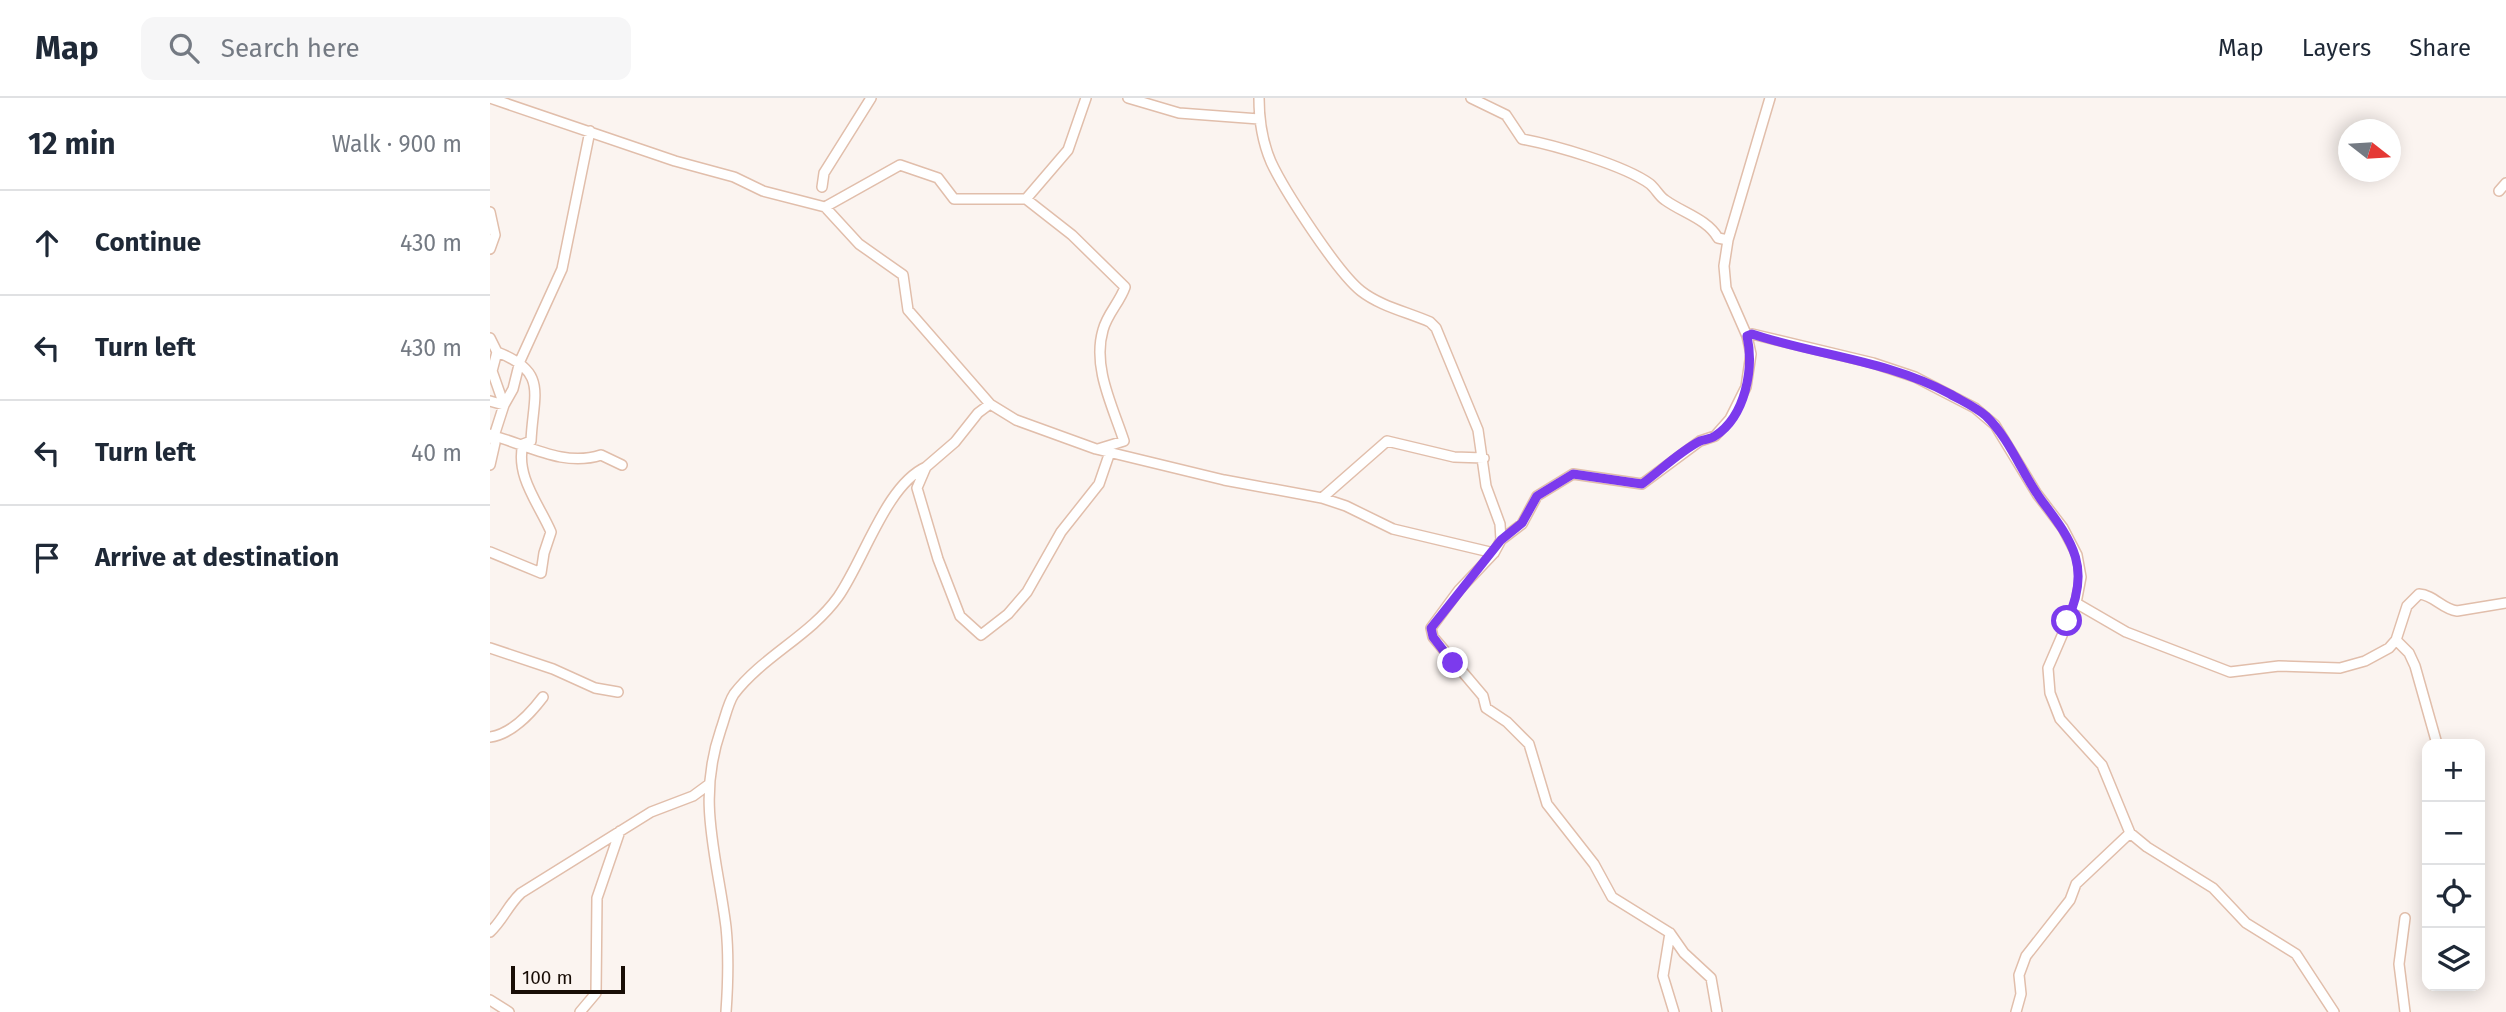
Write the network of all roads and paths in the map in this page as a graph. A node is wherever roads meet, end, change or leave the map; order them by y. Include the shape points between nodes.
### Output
1 (490, 98) edge
2 (871, 98) edge
3 (1086, 98) edge
4 (1128, 98) edge
5 (1259, 98) edge
6 (1471, 98) edge
7 (1770, 98) edge
8 (1259, 120) junction
9 (590, 131) junction
10 (822, 187) dead end
11 (1026, 199) junction
12 (825, 207) junction
13 (490, 212) edge
14 (1728, 240) junction
15 (490, 249) edge
16 (1747, 336) junction
17 (490, 338) edge
18 (497, 352) junction
19 (520, 361) junction
20 (490, 401) edge
21 (990, 404) junction
22 (504, 405) junction
23 (492, 434) edge
24 (523, 444) junction
25 (1096, 449) junction
26 (1110, 452) junction
27 (1484, 458) junction
28 (490, 465) edge
29 (622, 465) dead end
30 (926, 467) junction
31 (1322, 498) junction
32 (1501, 540) junction
33 (490, 552) edge
34 (1494, 553) junction
35 (2076, 603) junction
36 (2506, 603) edge
37 (2396, 640) junction
38 (490, 648) edge
39 (618, 692) dead end
40 (543, 697) dead end
41 (490, 737) edge
42 (2436, 739) edge
43 (708, 785) junction
44 (621, 830) junction
45 (2130, 833) junction
46 (2405, 918) dead end
47 (490, 932) edge
48 (1670, 933) junction
49 (490, 1000) edge
50 (509, 1012) edge
51 (580, 1012) edge
52 (726, 1012) edge
53 (1674, 1012) edge
54 (1717, 1012) edge
55 (2015, 1012) edge
56 (2334, 1012) edge
57 (2405, 1012) edge

1 - 9 street
2 - 10 street via 824,173
3 - 11 street via 1068,149
4 - 8 street via 1179,113
5 - 8 street
6 - 14 street via 1506,114 1522,139 1549,144 1636,177
7 - 14 street
8 - 27 street via 1279,177 1340,268 1371,297 1436,328 1469,406
9 - 12 street via 734,177 763,191
9 - 19 street via 562,269
11 - 12 street via 954,199 938,178 900,165
11 - 25 street via 1072,235 1125,287 1102,331 1102,381 1124,441
12 - 21 street via 859,244 903,275 908,310
13 - 15 street via 495,235
14 - 16 street via 1726,288
16 - 32 street via 1752,362 1746,387 1730,419 1715,436 1700,441 1642,484 1573,474 1537,496 1522,523
16 - 35 street via 1895,369 1932,384 1986,416 2077,555 2081,577
17 - 18 street
18 - 19 street
18 - 22 street via 492,371
19 - 22 street
19 - 24 street via 531,371 534,387 531,441
20 - 22 street
21 - 25 street via 1016,420
21 - 30 street
22 - 23 street
23 - 24 street
23 - 28 street
24 - 29 street via 561,459 601,455
24 - 33 street via 520,456 525,478 551,532 541,573
25 - 26 street
26 - 30 street via 1099,484 1061,532 1022,599 981,635 960,616 938,559 917,494
26 - 31 street
27 - 31 street via 1454,457 1387,440
27 - 32 street via 1486,486
30 - 43 street via 914,472 900,488 839,596 732,697
31 - 34 street via 1393,529
32 - 34 street
34 - 48 street via 1431,628 1433,637 1483,696 1486,708 1530,744 1547,804 1594,864 1612,897
35 - 37 street via 2126,632 2230,672 2351,665 2389,648
35 - 45 street via 2051,657 2050,693 2060,719 2107,774
36 - 37 street via 2457,611 2419,594 2407,606
37 - 42 street via 2415,666
38 - 39 street via 595,688
40 - 41 street via 521,721 500,736
43 - 44 street
43 - 52 street via 708,815 726,928
44 - 47 street via 521,893
44 - 51 street via 597,898 596,993
45 - 55 street via 2076,884 2070,900 2025,956
45 - 56 street via 2213,888 2246,923 2296,954
46 - 57 street via 2399,964
48 - 53 street via 1663,976
48 - 54 street via 1710,978
49 - 50 street

